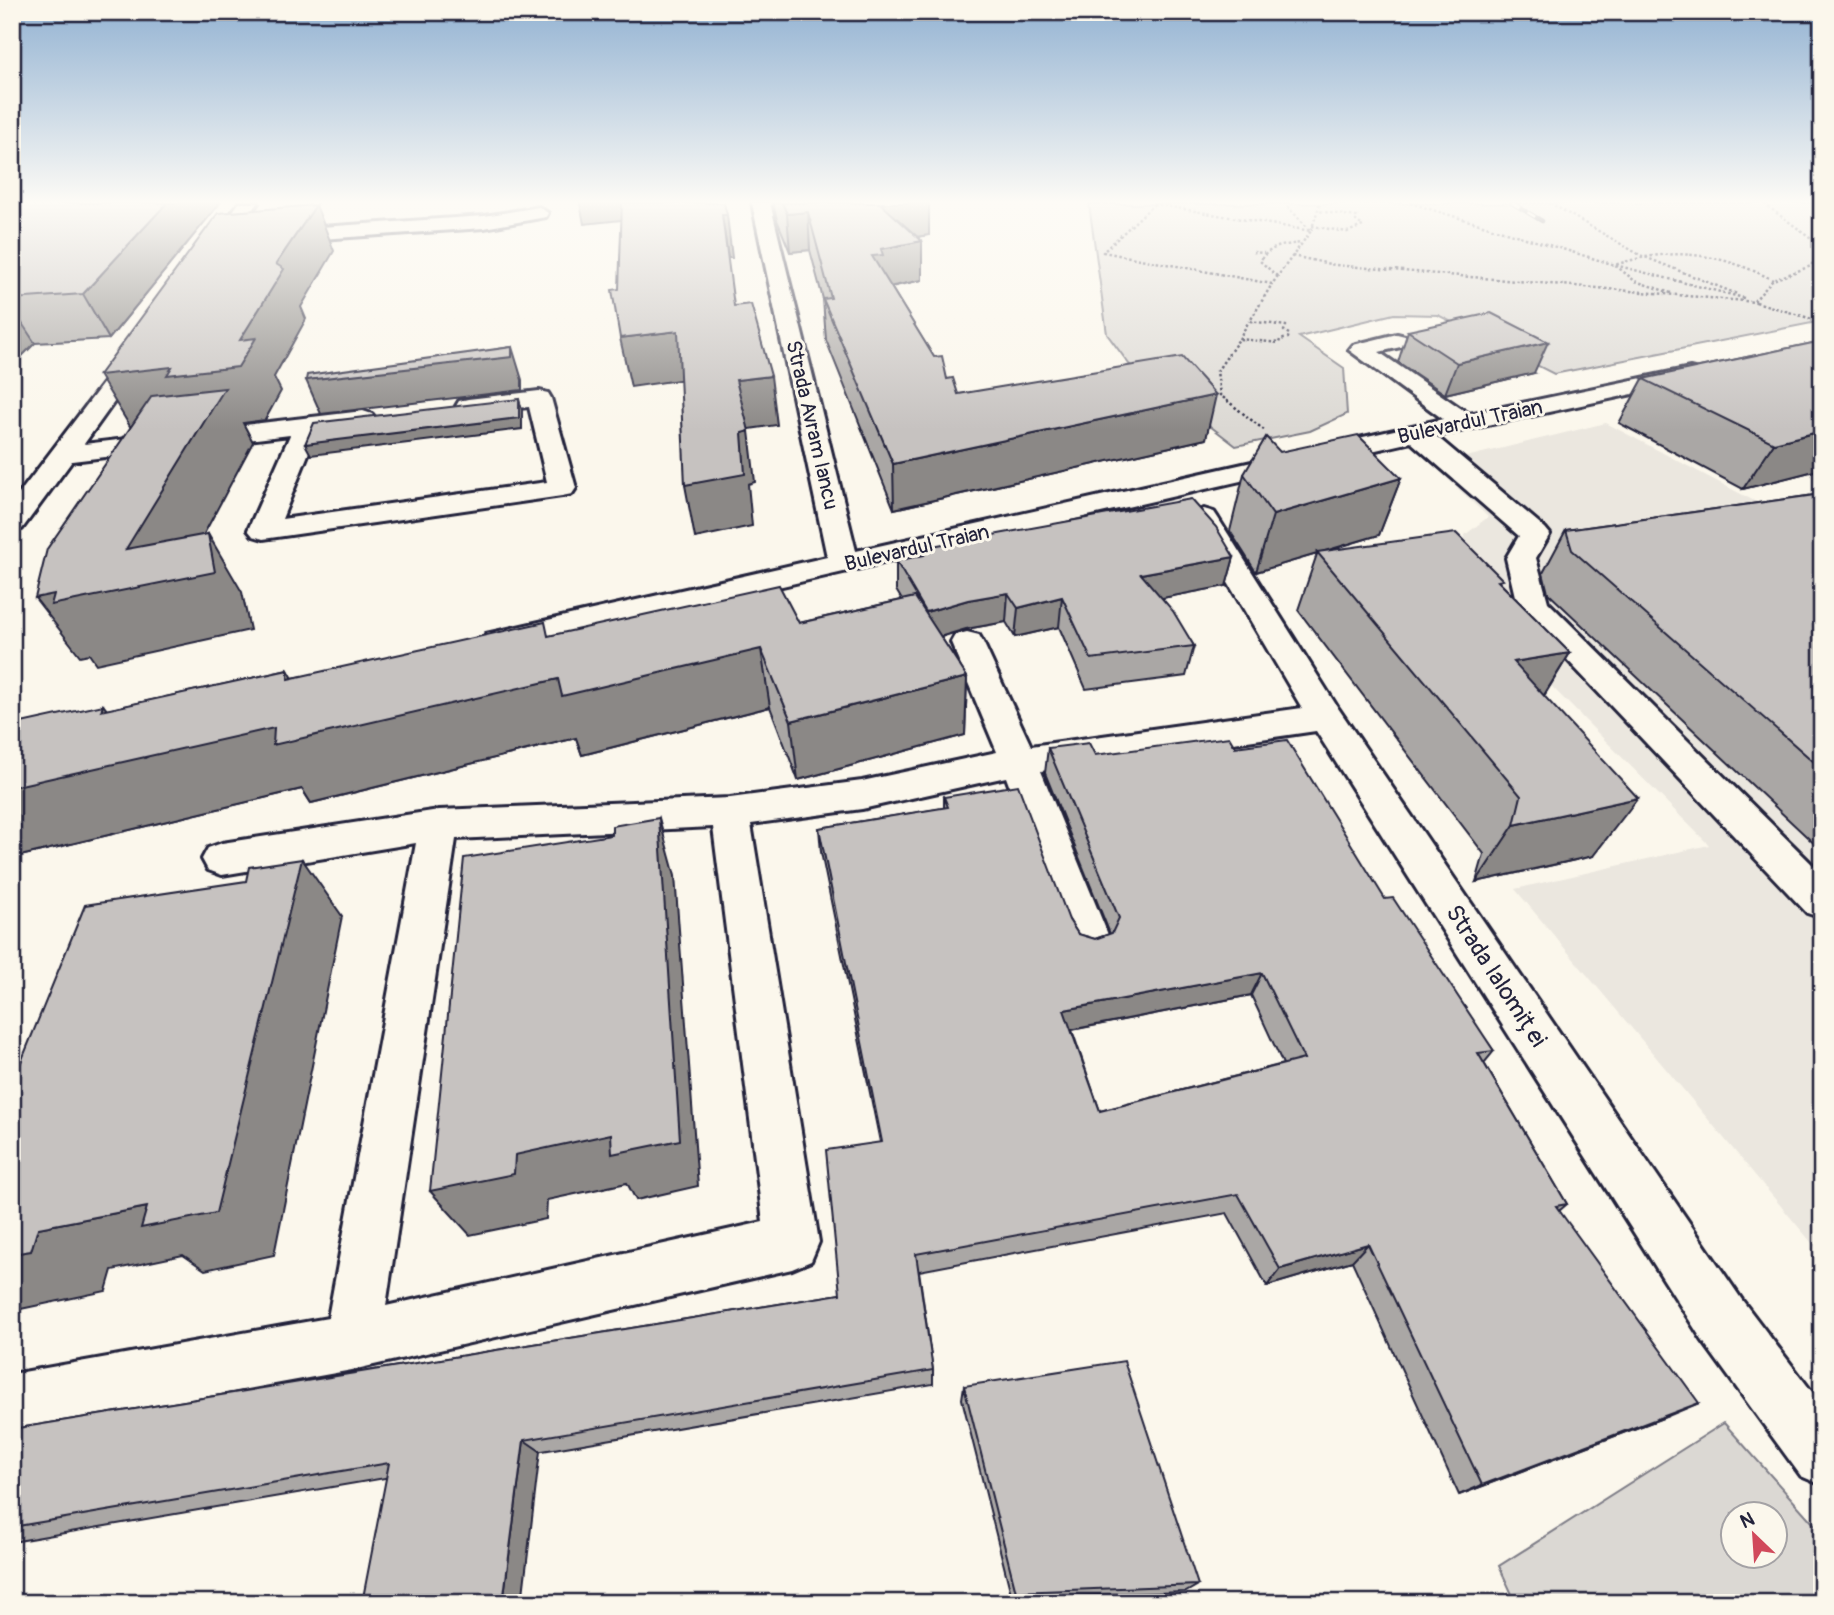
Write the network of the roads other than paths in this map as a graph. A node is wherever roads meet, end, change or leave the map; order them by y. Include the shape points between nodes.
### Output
1 (778, 278) edge
2 (158, 326) edge
3 (1397, 341) dead end
4 (1716, 369) edge
5 (444, 409) edge
6 (389, 416) edge
7 (1465, 423) junction
8 (307, 425) junction
9 (1416, 433) junction
10 (63, 454) junction
11 (1185, 486) junction
12 (12, 523) edge
13 (844, 564) junction
14 (967, 642) dead end
15 (462, 649) edge
16 (1325, 717) junction
17 (1019, 761) junction
18 (730, 812) junction
19 (439, 825) junction
20 (222, 859) dead end
21 (1822, 901) edge
22 (1089, 942) edge
23 (352, 1342) junction
24 (12, 1403) edge
25 (1822, 1455) edge

1 - 13 street, Strada Avram Iancu
2 - 10 street
3 - 7 street via 1361,351
4 - 7 street, Bulevardul Traian
5 - 8 street via 540,398 562,488 263,530
6 - 8 street
7 - 9 street, Bulevardul Traian
8 - 10 street
9 - 11 street, Bulevardul Traian
9 - 21 street via 1535,534 1521,558 1533,605
10 - 12 street
11 - 13 street, Bulevardul Traian
11 - 16 street, Strada Ialomiței
13 - 15 street, Bulevardul Traian
14 - 17 street
16 - 17 street
16 - 25 street, Strada Ialomiței via 1722,1320
17 - 18 street via 862,795
17 - 22 street
18 - 19 street
18 - 23 street via 792,1242
19 - 20 street
19 - 23 street
23 - 24 street

